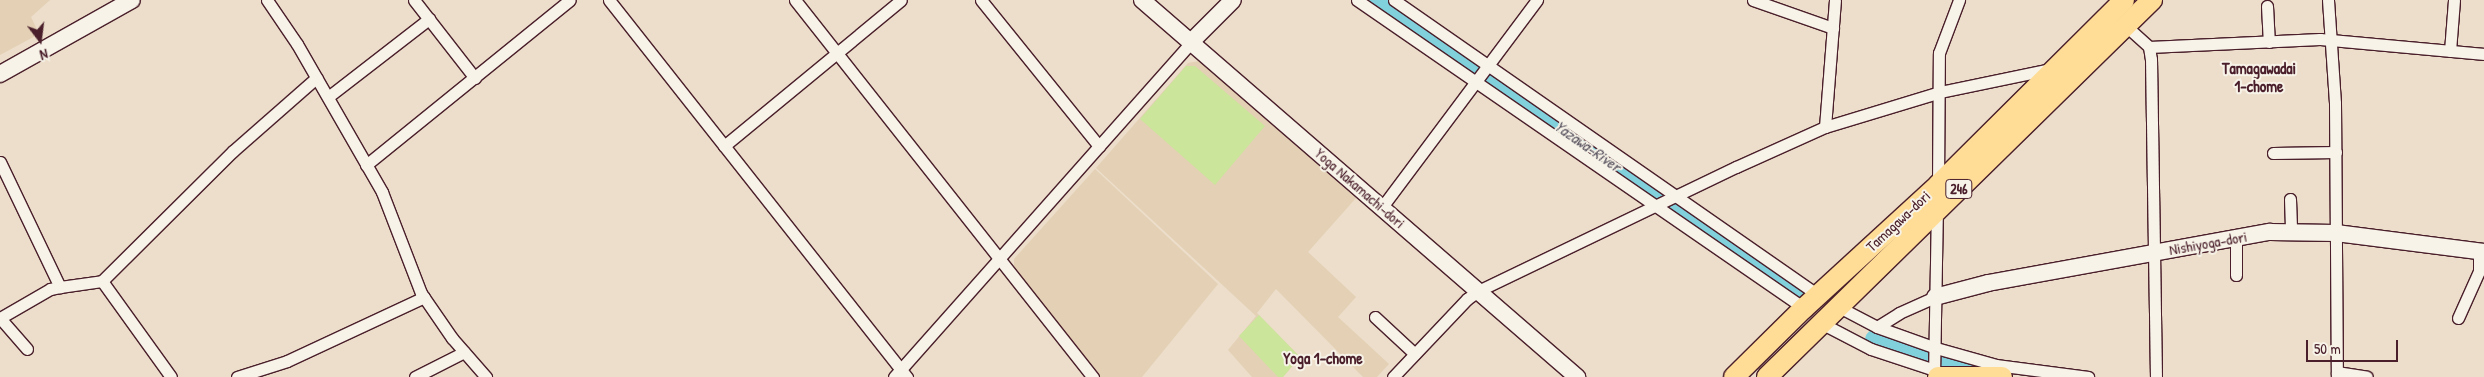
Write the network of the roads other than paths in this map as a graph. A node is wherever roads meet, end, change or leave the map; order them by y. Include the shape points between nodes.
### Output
1 (132, 0) edge
2 (266, 0) edge
3 (414, 0) edge
4 (570, 0) edge
5 (609, 0) edge
6 (795, 0) edge
7 (901, 0) edge
8 (981, 0) edge
9 (1142, 0) edge
10 (1234, 0) edge
11 (1357, 0) edge
12 (1394, 0) edge
13 (1753, 0) edge
14 (1835, 0) edge
15 (1959, 0) edge
16 (2124, 0) edge
17 (2152, 0) edge
18 (2328, 0) edge
19 (2454, 0) edge
20 (1534, 1) edge
21 (2267, 6) dead end
22 (429, 19) junction
23 (2126, 26) junction
24 (1833, 28) junction
25 (2331, 40) junction
26 (1191, 42) junction
27 (2269, 42) junction
28 (2149, 47) junction
29 (2450, 51) junction
30 (838, 53) junction
31 (2484, 54) edge
32 (1489, 64) junction
33 (2052, 69) junction
34 (0, 74) edge
35 (316, 78) junction
36 (475, 78) junction
37 (1476, 81) junction
38 (1940, 92) junction
39 (328, 97) junction
40 (1826, 127) junction
41 (724, 146) junction
42 (1100, 146) junction
43 (2336, 152) junction
44 (2273, 154) dead end
45 (0, 162) edge
46 (366, 166) junction
47 (1938, 185) junction
48 (1676, 196) junction
49 (2290, 199) dead end
50 (1655, 206) junction
51 (1382, 207) junction
52 (1936, 211) junction
53 (2290, 231) junction
54 (2336, 233) junction
55 (2236, 238) junction
56 (2482, 252) edge
57 (2155, 253) junction
58 (999, 258) junction
59 (2236, 276) dead end
60 (102, 281) junction
61 (60, 287) junction
62 (1478, 291) junction
63 (424, 297) junction
64 (1935, 297) junction
65 (1811, 302) junction
66 (1837, 306) junction
67 (1376, 317) dead end
68 (0, 318) edge
69 (2458, 318) dead end
70 (1821, 323) junction
71 (1877, 327) junction
72 (1936, 348) junction
73 (27, 349) dead end
74 (464, 352) junction
75 (1416, 354) junction
76 (901, 374) edge
77 (1935, 375) edge
78 (2337, 375) edge
79 (171, 377) edge
80 (237, 377) edge
81 (416, 377) edge
82 (486, 377) edge
83 (1093, 377) edge
84 (1393, 377) edge
85 (1576, 377) edge
86 (1734, 377) edge
87 (1766, 377) edge
88 (2002, 377) edge
89 (2088, 377) edge
90 (2156, 377) edge
91 (2367, 377) edge

1 - 34 street
2 - 35 street
3 - 22 street
4 - 36 street
5 - 41 street
6 - 30 street
7 - 30 street
8 - 42 street
9 - 26 street, Yoga Nakamachi-dori
10 - 26 street
11 - 37 street
12 - 32 street
13 - 24 street
14 - 24 street
15 - 38 street via 1939,53
16 - 33 highway, Tamagawa-dori / 246
17 - 23 highway, Tamagawa-dori / 246
18 - 25 street
19 - 29 street
20 - 32 street
21 - 27 street
22 - 36 street
22 - 39 street
23 - 28 street
23 - 52 highway, Tamagawa-dori / 246
24 - 40 street
25 - 27 street
25 - 29 street
25 - 43 street
26 - 42 street
26 - 51 street, Yoga Nakamachi-dori
27 - 28 street
28 - 57 street via 2152,59
29 - 31 street
30 - 41 street
30 - 58 street
32 - 37 street
32 - 48 street
33 - 38 street
33 - 47 highway, Tamagawa-dori / 246
35 - 39 street
35 - 60 street via 233,151
36 - 46 street
37 - 50 street
37 - 51 street
38 - 40 street
38 - 47 street
39 - 46 street
40 - 48 street
41 - 76 street
42 - 58 street
43 - 44 street
43 - 54 street
45 - 61 street
46 - 63 street via 382,192
47 - 52 street
47 - 65 highway, Tamagawa-dori / 246
48 - 50 street
48 - 65 street
49 - 53 street
50 - 62 street
50 - 65 street
51 - 62 street, Yoga Nakamachi-dori
52 - 64 street
52 - 66 highway, Tamagawa-dori / 246
53 - 54 street, Nishiyoga-dori
53 - 55 street, Nishiyoga-dori
54 - 56 street, Nishiyoga-dori
54 - 78 street
55 - 57 street, Nishiyoga-dori
55 - 59 street
56 - 69 street via 2479,271
57 - 64 street, Nishiyoga-dori via 1979,285
57 - 90 street
58 - 76 street
58 - 83 street
60 - 61 street
60 - 79 street
61 - 68 street via 50,289
62 - 75 street
62 - 85 street, Yoga Nakamachi-dori
63 - 74 street
63 - 80 street via 287,361
64 - 71 street
64 - 72 street
65 - 86 highway, Tamagawa-dori / 246
66 - 70 highway, Tamagawa-dori / 246
66 - 71 street
67 - 75 street
68 - 73 street
70 - 77 street via 1871,349
70 - 87 highway, Tamagawa-dori / 246
71 - 72 street
72 - 77 street
72 - 89 street via 1996,365
74 - 81 street
74 - 82 street
75 - 84 street
77 - 88 highway
78 - 91 street

